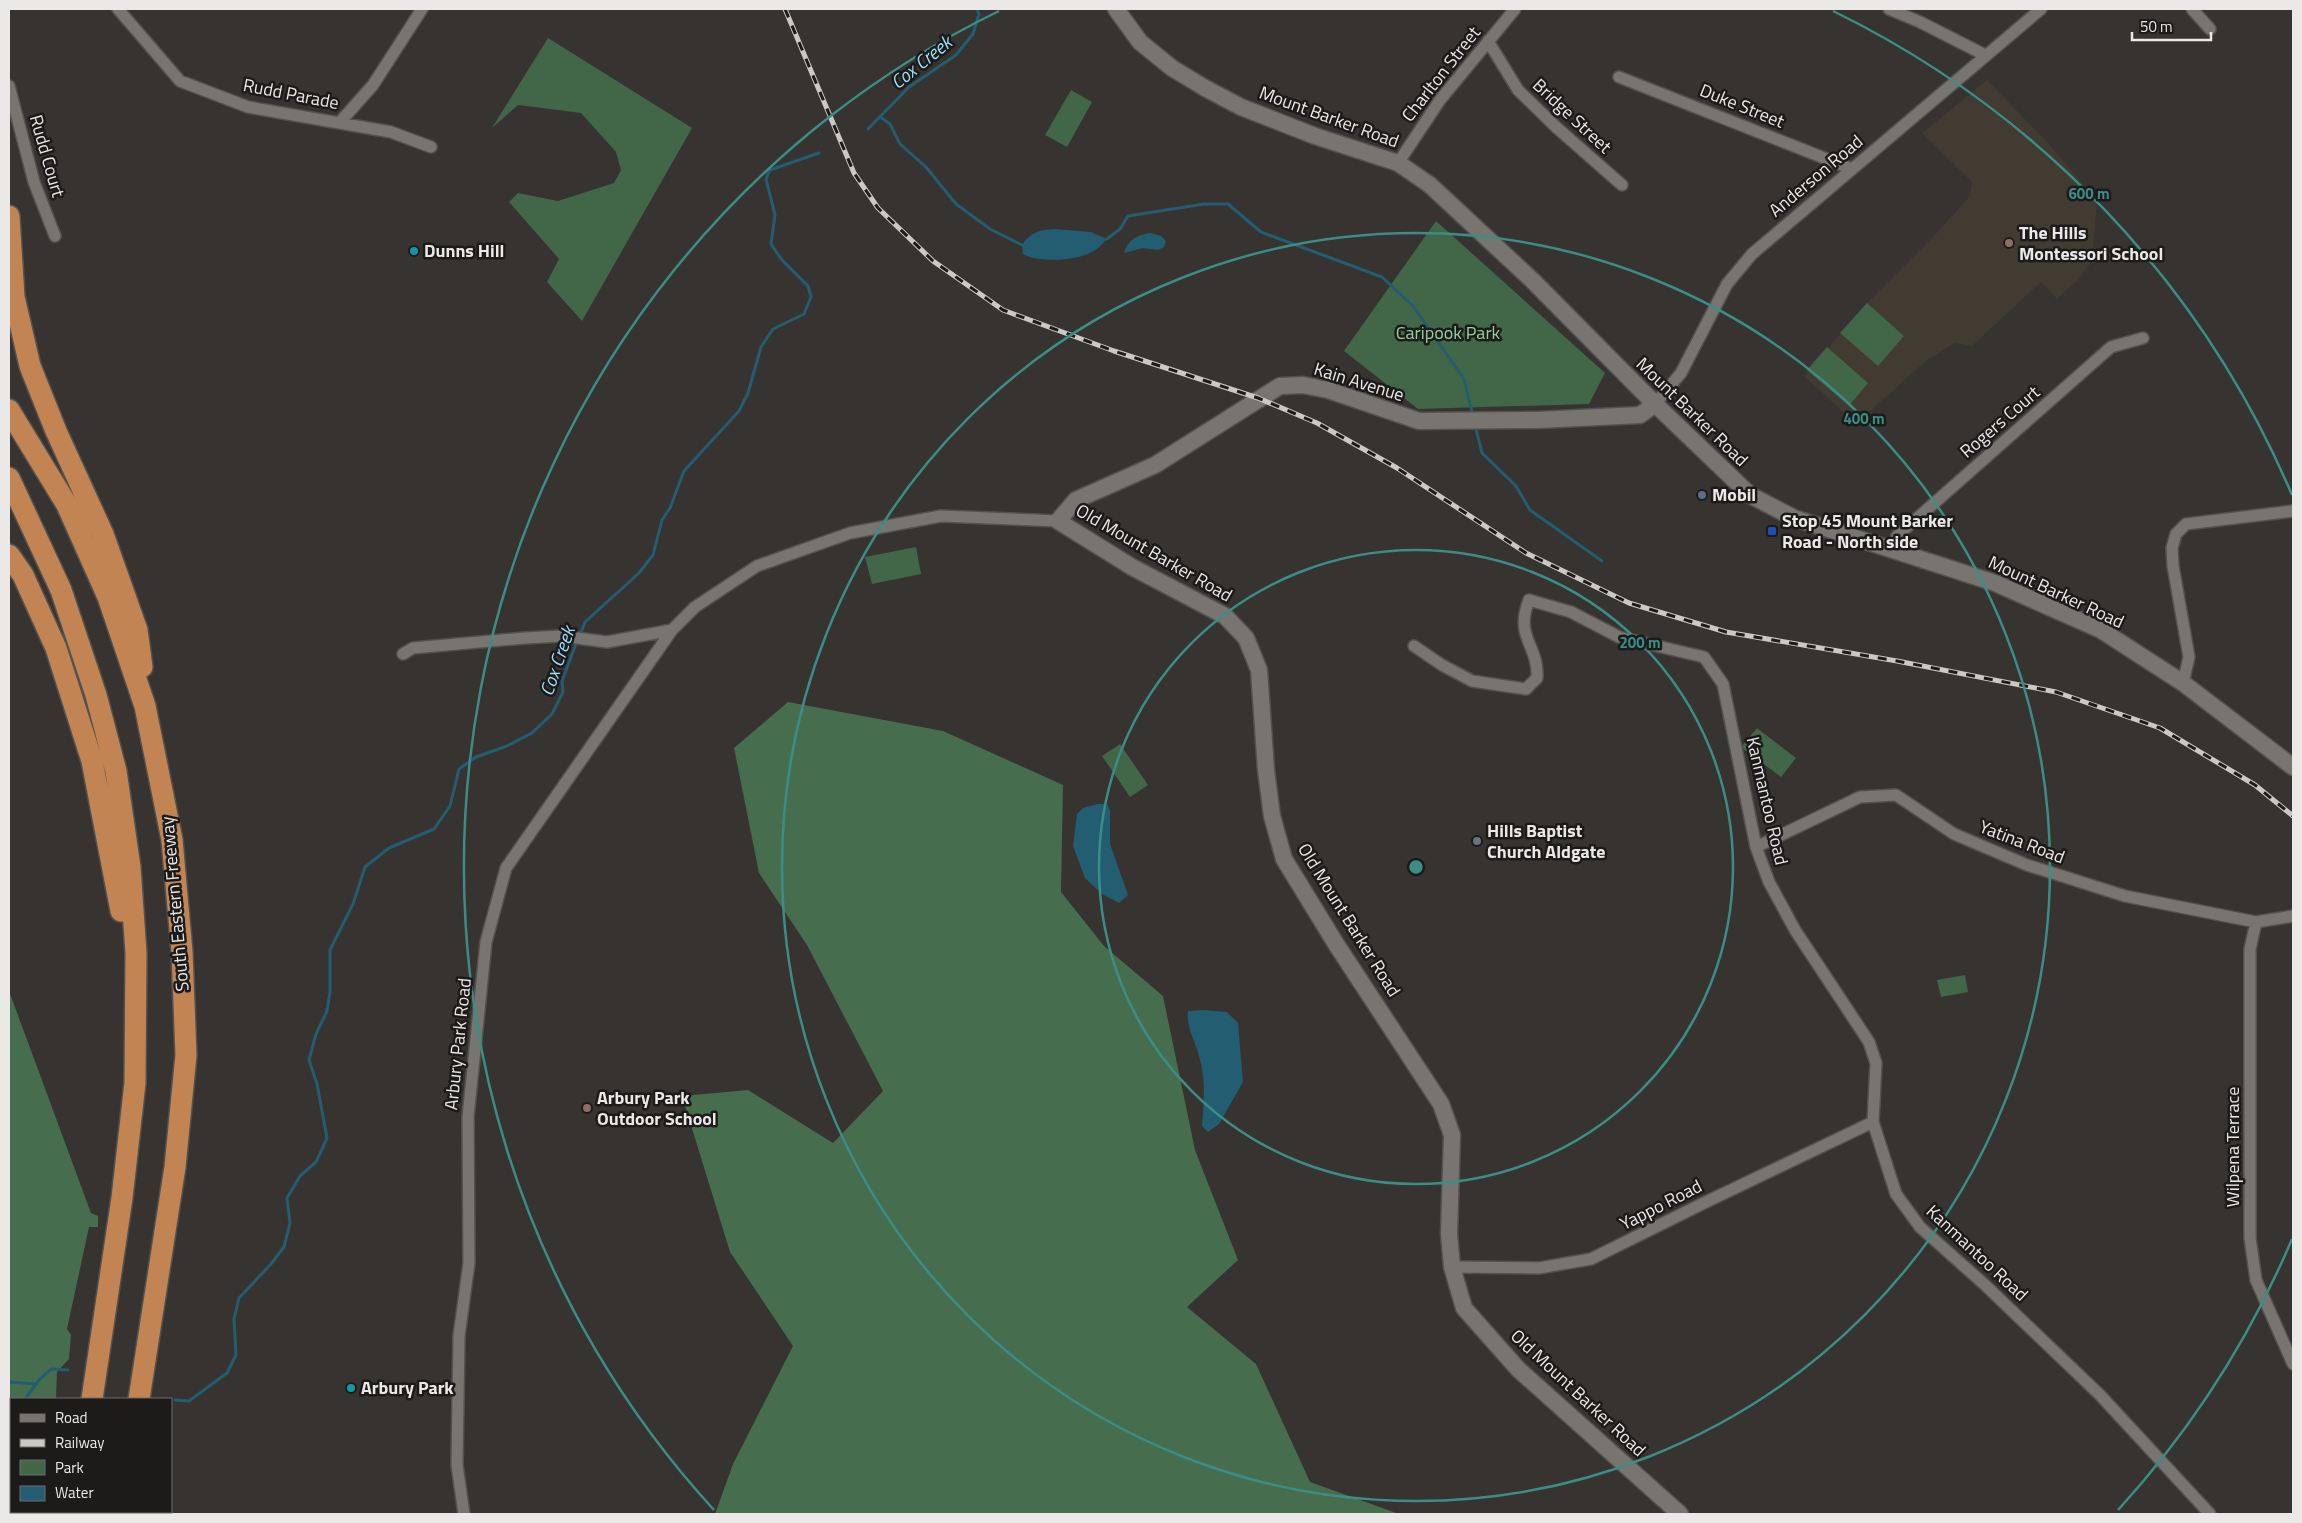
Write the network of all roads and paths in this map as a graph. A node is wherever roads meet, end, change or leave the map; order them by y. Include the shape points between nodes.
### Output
1 (118, 9) edge
2 (422, 9) edge
3 (1116, 9) edge
4 (1515, 9) edge
5 (1888, 9) edge
6 (2041, 9) edge
7 (2192, 9) edge
8 (2210, 29) dead end
9 (1488, 41) junction
10 (1985, 55) junction
11 (1619, 76) dead end
12 (9, 86) edge
13 (341, 121) junction
14 (431, 146) dead end
15 (1398, 163) junction
16 (1852, 169) junction
17 (1622, 185) dead end
18 (9, 216) edge
19 (55, 236) dead end
20 (2143, 338) dead end
21 (1654, 404) junction
22 (9, 410) edge
23 (9, 478) edge
24 (2293, 511) edge
25 (1058, 521) junction
26 (1893, 549) junction
27 (9, 555) edge
28 (672, 630) junction
29 (1414, 646) dead end
30 (403, 654) dead end
31 (2183, 683) junction
32 (154, 752) junction
33 (2293, 767) edge
34 (1756, 847) junction
35 (2293, 916) edge
36 (2256, 922) junction
37 (135, 995) junction
38 (1873, 1122) junction
39 (1452, 1267) junction
40 (2293, 1364) edge
41 (92, 1398) edge
42 (139, 1398) edge
43 (464, 1514) edge
44 (1680, 1514) edge
45 (2210, 1514) edge

1 - 13 street, Rudd Parade via 180,81 248,107
2 - 13 street via 373,86
3 - 15 main road, Mount Barker Road via 1140,42 1172,68 1205,88 1287,125
4 - 9 street, Charlton Street
5 - 10 street
6 - 10 street, Anderson Road
7 - 8 street
9 - 15 street, Charlton Street via 1440,100
9 - 17 street, Bridge Street via 1518,90
10 - 16 street, Anderson Road
11 - 16 street, Duke Street
12 - 19 street, Rudd Court via 34,182
13 - 14 street, Rudd Parade via 391,132
15 - 21 main road, Mount Barker Road via 1430,185 1532,280
16 - 21 street, Anderson Road via 1752,254 1727,284 1681,373
18 - 32 highway via 14,297 30,366 103,534 137,630
20 - 26 street, Rogers Court via 2111,347 1897,536
21 - 25 main road, Kain Avenue via 1640,415 1419,421 1328,390 1304,385 1280,386 1155,465 1076,500
21 - 26 main road, Mount Barker Road via 1750,495 1794,518
22 - 32 highway, South Eastern Freeway via 67,505 108,597 140,689
23 - 37 highway via 61,590 96,695 116,771 136,937
24 - 31 street via 2186,524 2176,534 2172,548 2173,566 2189,657
25 - 28 street, Old Mount Barker Road via 941,516 850,533 757,566 695,607
25 - 39 main road, Old Mount Barker Road via 1132,567 1225,616 1246,638 1259,670 1270,807 1284,858 1441,1104 1452,1135 1449,1234
26 - 31 main road, Mount Barker Road via 1995,583 2101,630
27 - 37 highway via 23,575 56,648 92,761
28 - 30 street via 606,642 560,636 526,638 413,648
28 - 43 street, Arbury Park Road via 506,868 486,942 468,1117 469,1263 459,1336 457,1465
29 - 34 street, Kanmantoo Road via 1472,681 1526,689 1537,678 1538,664 1524,634 1524,614 1529,600 1571,612 1619,637 1704,657 1723,684
31 - 33 main road, Mount Barker Road
32 - 42 highway, South Eastern Freeway via 172,840 182,952 186,1055 175,1167
34 - 36 street, Yatina Road via 1860,797 1896,796 1954,834 2027,865 2125,896
34 - 38 street, Kanmantoo Road via 1769,882 1795,930 1869,1042 1876,1062
35 - 36 street, Yatina Road
36 - 40 street, Wilpena Terrace via 2250,949 2250,1238 2256,1280
37 - 41 highway via 135,1083 122,1198
38 - 39 street, Yappo Road via 1591,1259 1539,1268
38 - 45 street, Kanmantoo Road via 1896,1194 1920,1227 2100,1395
39 - 44 main road, Old Mount Barker Road via 1464,1308 1518,1369

